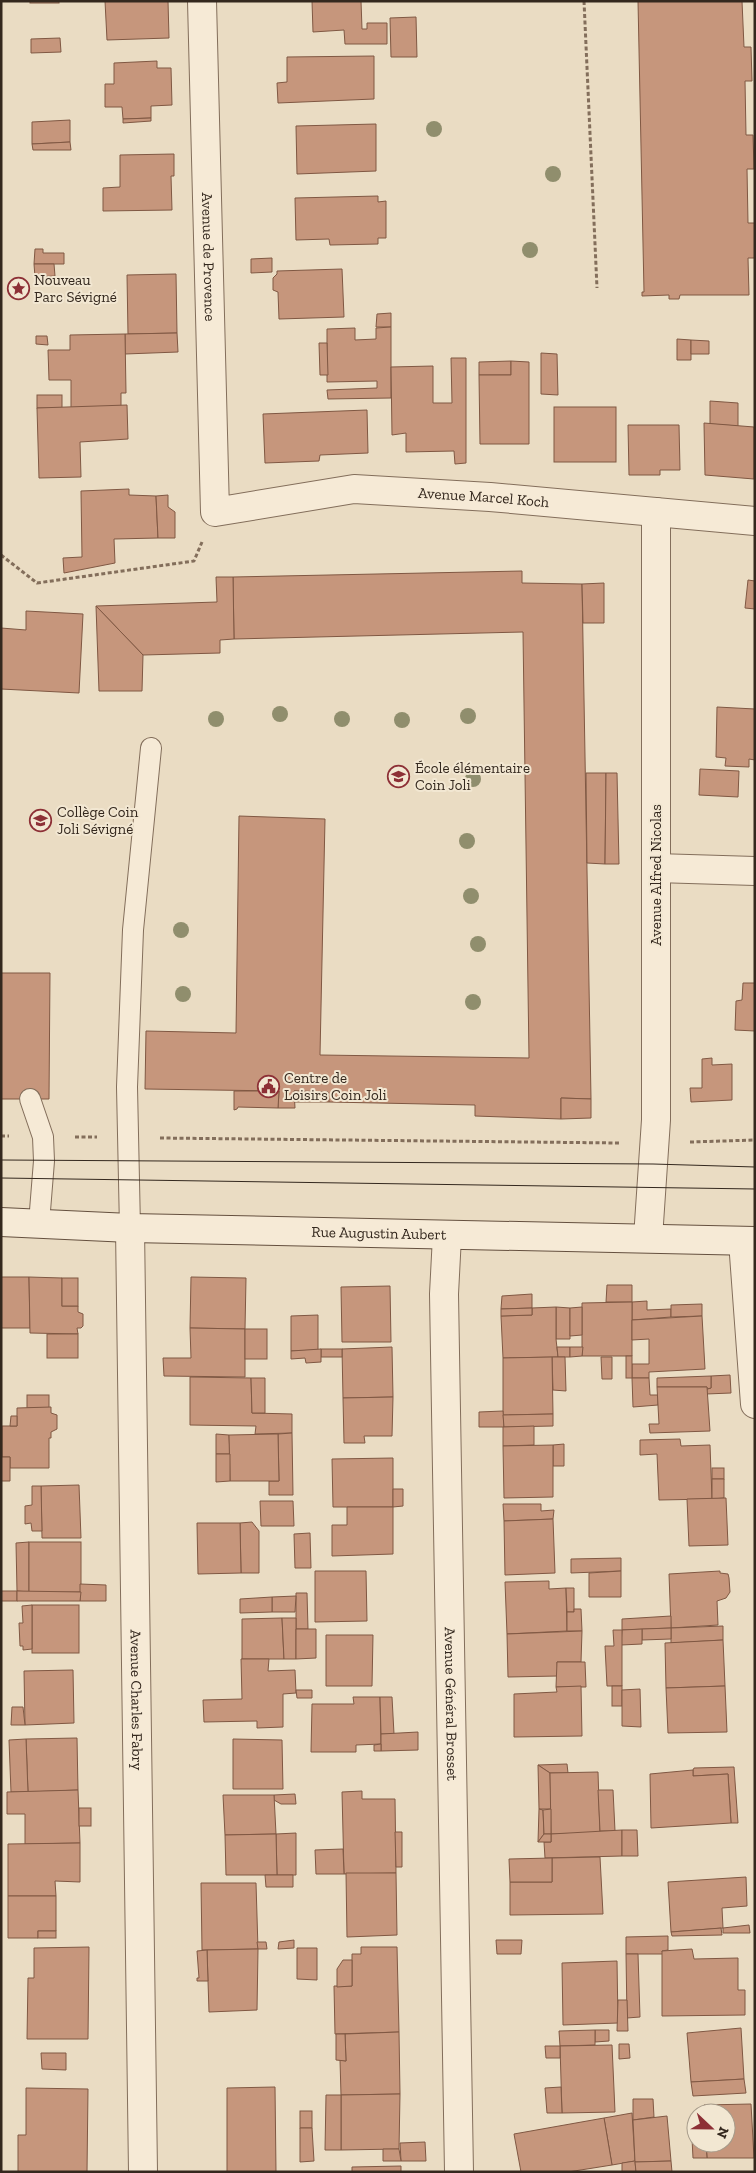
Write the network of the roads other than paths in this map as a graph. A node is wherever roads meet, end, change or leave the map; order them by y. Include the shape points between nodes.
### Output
1 (202, 1) edge
2 (215, 512) joint
3 (656, 512) junction
4 (755, 521) edge
5 (151, 748) dead end
6 (656, 868) junction
7 (755, 871) edge
8 (30, 1099) dead end
9 (1, 1222) edge
10 (39, 1224) junction
11 (130, 1228) junction
12 (447, 1236) junction
13 (648, 1238) junction
14 (749, 1241) edge
15 (755, 1404) edge
16 (143, 2172) edge
17 (459, 2172) edge

1 - 2 street, Avenue de Provence
2 - 3 street, Avenue Marcel Koch via 354,489
3 - 4 street, Avenue Marcel Koch
3 - 6 street, Avenue Alfred Nicolas
5 - 11 lane via 134,930 127,1087
6 - 7 street
6 - 13 street, Avenue Alfred Nicolas via 654,1144
8 - 10 lane via 44,1137
9 - 10 street, Rue Augustin Aubert
10 - 11 street, Rue Augustin Aubert
11 - 12 street, Rue Augustin Aubert
11 - 16 street, Avenue Charles Fabry
12 - 13 street, Rue Augustin Aubert
12 - 17 street, Avenue Général Brosset via 444,1294
13 - 14 street, Rue Augustin Aubert
14 - 15 street

